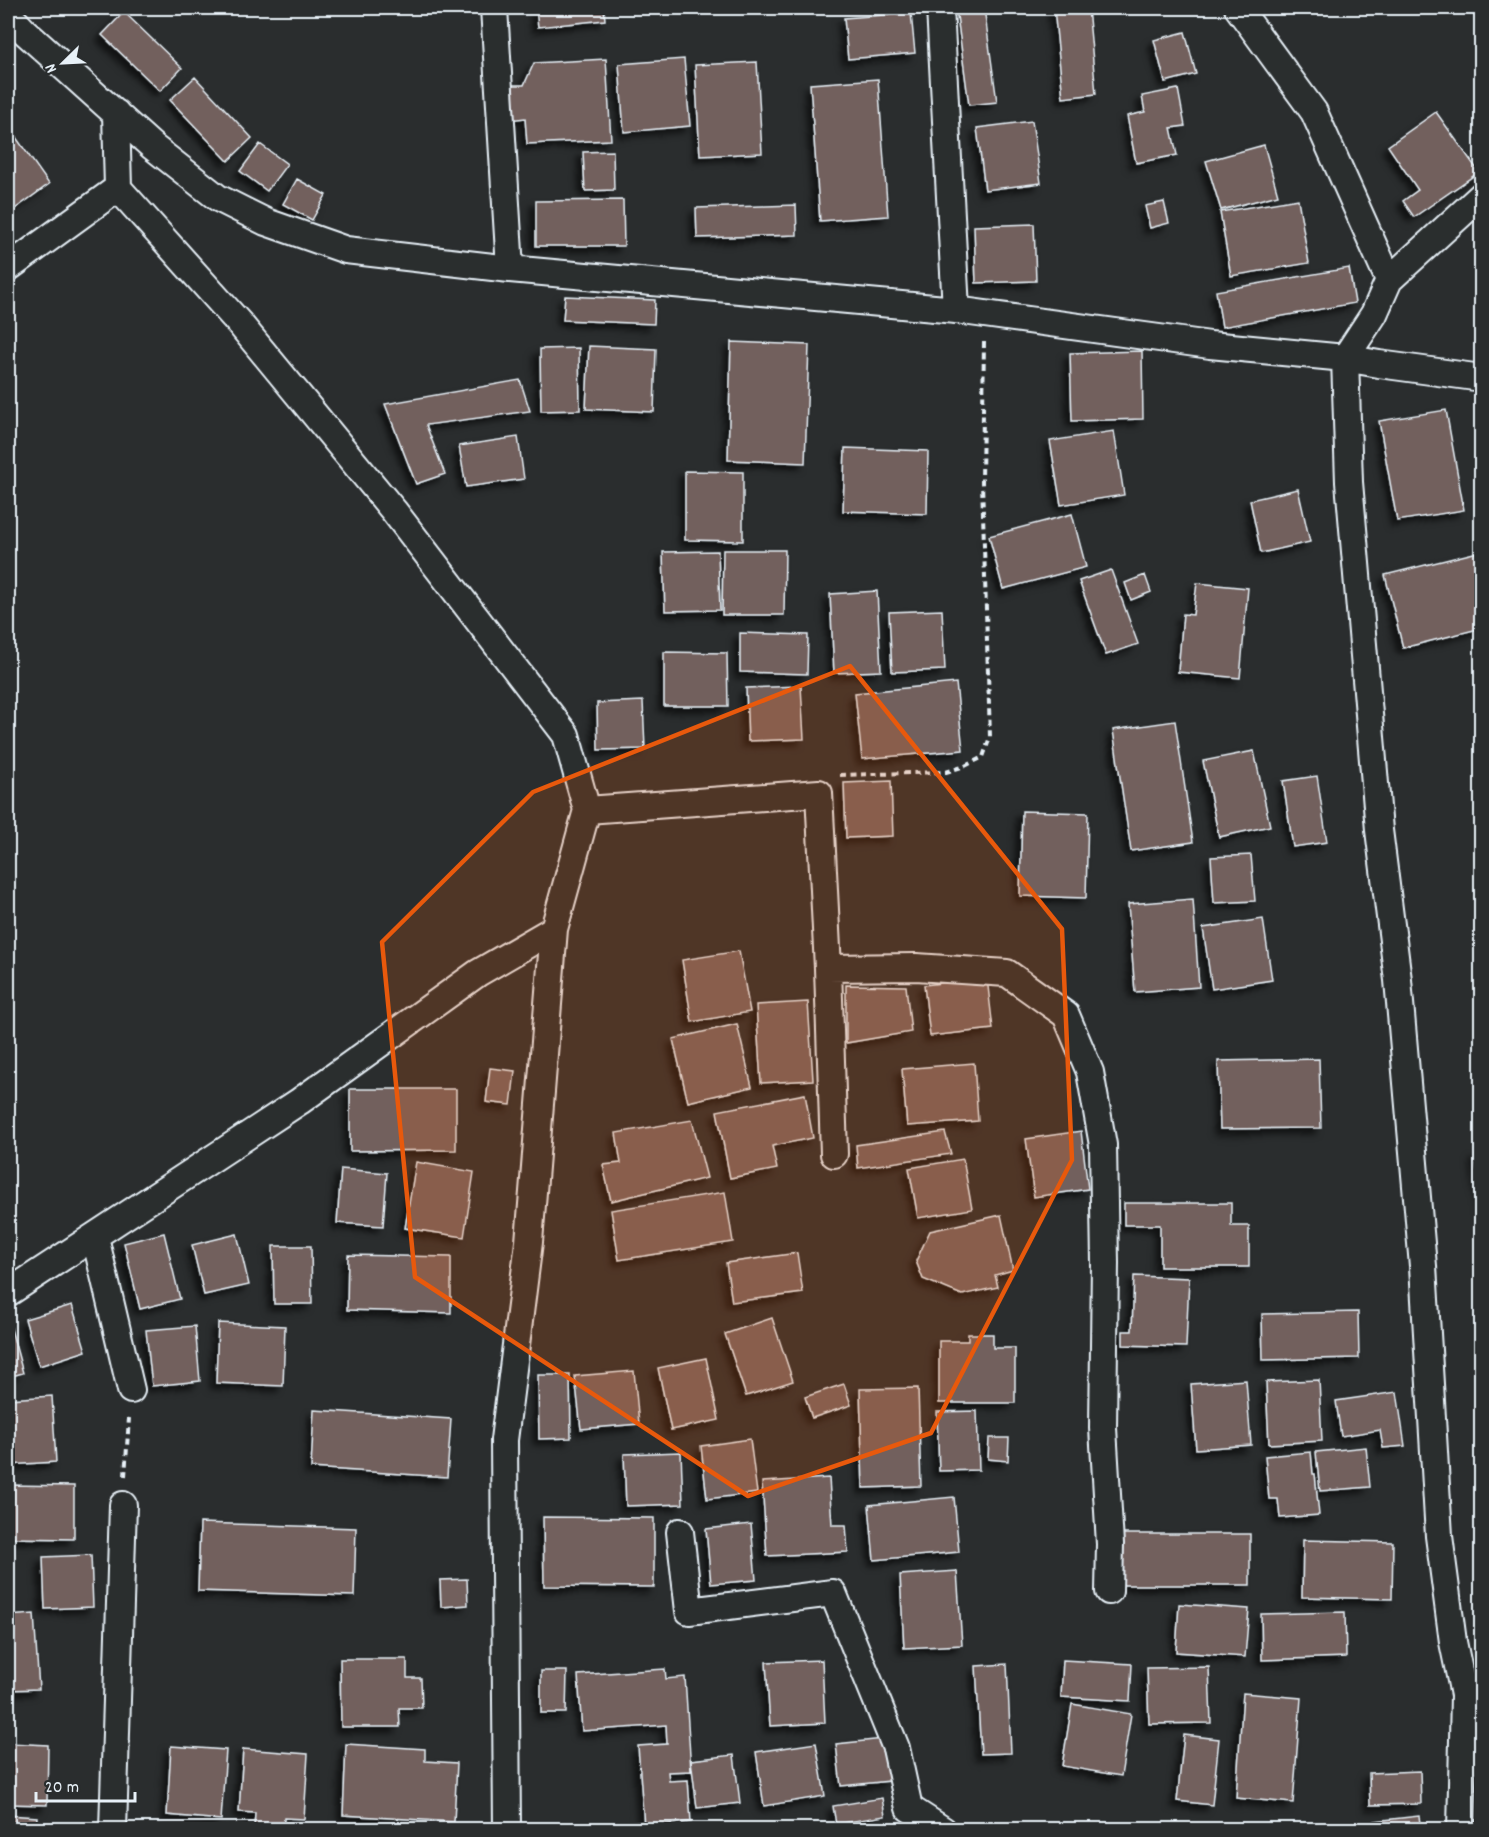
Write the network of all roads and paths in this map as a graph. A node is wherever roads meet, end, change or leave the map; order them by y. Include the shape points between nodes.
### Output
1 (494, 8) edge
2 (940, 8) edge
3 (1238, 8) edge
4 (8, 14) edge
5 (116, 113) junction
6 (118, 188) junction
7 (1482, 195) edge
8 (8, 268) edge
9 (510, 269) junction
10 (1389, 280) junction
11 (956, 310) junction
12 (981, 314) junction
13 (1345, 358) junction
14 (1482, 378) edge
15 (819, 793) junction
16 (587, 810) junction
17 (554, 929) junction
18 (828, 968) junction
19 (834, 1154) dead end
20 (95, 1237) junction
21 (8, 1293) edge
22 (131, 1390) joint
23 (123, 1505) joint
24 (680, 1532) dead end
25 (1109, 1591) dead end
26 (1470, 1665) edge
27 (112, 1830) edge
28 (507, 1830) edge
29 (943, 1830) edge
30 (1461, 1830) edge

1 - 9 street
2 - 11 street
3 - 10 street via 1314,112
4 - 5 street
5 - 6 street
5 - 9 street via 218,198 266,222 346,250
6 - 8 street
6 - 16 street via 240,324 394,511 566,735
7 - 10 street
9 - 11 street
10 - 13 street via 1374,314
11 - 12 street
12 - 13 street via 1210,345
12 - 15 path via 985,347 982,482 990,737 983,757 965,766 946,772 840,775
13 - 14 street
13 - 26 street via 1349,482 1422,1254 1439,1536 1453,1642
15 - 16 street
15 - 18 street
16 - 17 street
17 - 20 street via 478,973 300,1101
17 - 28 street via 529,1242 504,1440
18 - 19 street
18 - 25 street via 916,967 1007,973 1066,1015 1090,1072 1103,1145 1103,1428
20 - 21 street
20 - 22 street
22 - 23 path
23 - 27 street
24 - 29 street via 689,1611 833,1593 896,1748 909,1808
26 - 30 street via 1464,1695

